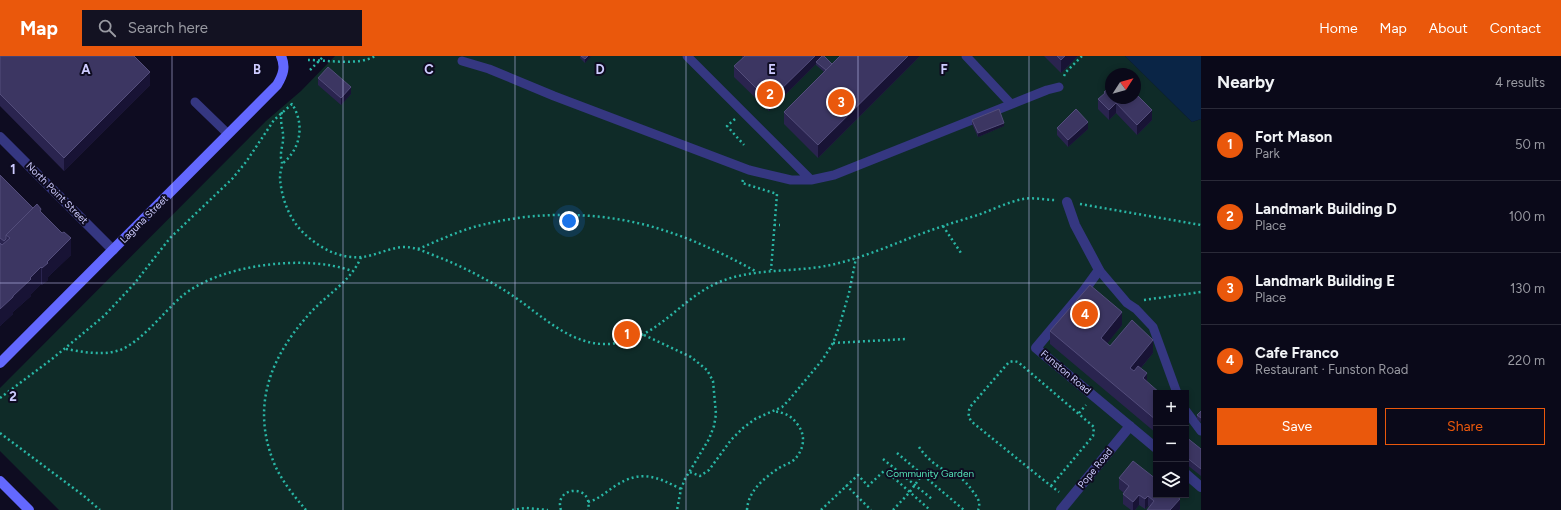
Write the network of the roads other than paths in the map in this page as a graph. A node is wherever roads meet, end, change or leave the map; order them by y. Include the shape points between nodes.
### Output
1 (281, 56) edge
2 (687, 56) edge
3 (968, 58) edge
4 (462, 61) dead end
5 (1059, 87) dead end
6 (196, 102) dead end
7 (1011, 104) junction
8 (228, 134) junction
9 (0, 137) edge
10 (811, 180) junction
11 (1067, 202) dead end
12 (113, 250) junction
13 (1099, 270) junction
14 (0, 363) edge
15 (1176, 390) edge
16 (1189, 415) edge
17 (1130, 426) junction
18 (1201, 431) edge
19 (1153, 445) edge
20 (1189, 477) edge
21 (0, 481) edge
22 (1201, 487) edge
23 (29, 510) edge
24 (1061, 510) edge

1 - 8 main road, Laguna Street via 284,72 277,85
2 - 10 lane
3 - 7 lane
4 - 10 lane via 489,69 749,170 791,180
5 - 7 lane
6 - 8 lane
7 - 10 lane via 870,162
8 - 12 main road, Laguna Street
9 - 12 street, North Point Street
11 - 13 street via 1075,225
12 - 14 main road, Laguna Street
13 - 15 lane via 1127,303 1153,327
13 - 17 street, Funston Road via 1036,348
16 - 18 lane
17 - 19 street, Funston Road
17 - 24 street, Pope Road
20 - 22 street
21 - 23 main road

